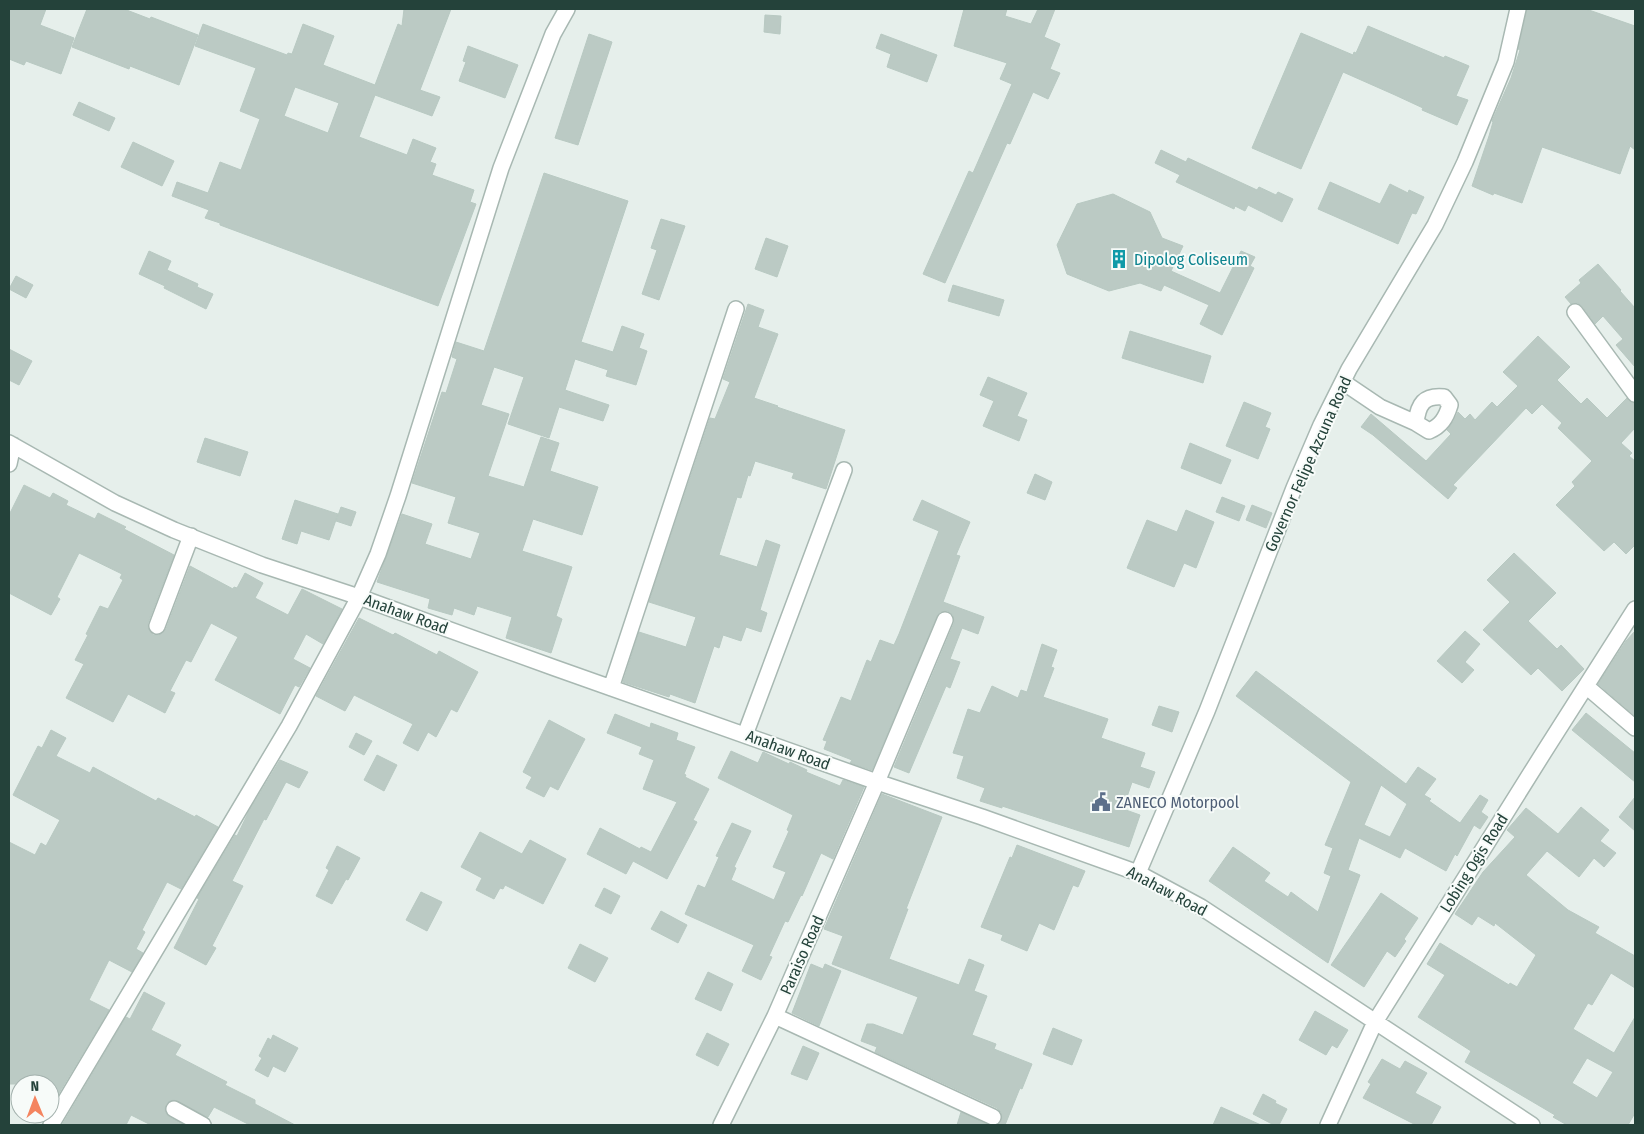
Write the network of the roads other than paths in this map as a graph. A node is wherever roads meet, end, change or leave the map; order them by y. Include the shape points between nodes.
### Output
1 (567, 9) edge
2 (1518, 9) edge
3 (736, 309) dead end
4 (1575, 312) dead end
5 (1343, 382) junction
6 (1635, 394) edge
7 (1416, 423) dead end
8 (11, 444) edge
9 (9, 464) edge
10 (844, 470) dead end
11 (190, 536) junction
12 (359, 597) junction
13 (1635, 609) edge
14 (945, 620) dead end
15 (157, 626) dead end
16 (1586, 686) junction
17 (611, 688) junction
18 (1635, 728) edge
19 (745, 735) junction
20 (877, 782) junction
21 (1138, 873) junction
22 (775, 1016) junction
23 (1375, 1022) junction
24 (174, 1109) dead end
25 (994, 1117) dead end
26 (51, 1125) edge
27 (203, 1125) edge
28 (720, 1125) edge
29 (1328, 1125) edge
30 (1532, 1125) edge

1 - 12 street via 553,34 501,168 398,496
2 - 5 street, Governor Felipe Azcuna Road via 1506,62 1466,162 1435,225
3 - 17 street
4 - 6 street
5 - 7 street via 1380,407
5 - 21 street, Governor Felipe Azcuna Road via 1294,488 1207,711
8 - 9 street
8 - 11 street, Anahaw Road via 115,503
10 - 19 street
11 - 12 street, Anahaw Road via 262,565
11 - 15 street
12 - 17 street, Anahaw Road
12 - 26 street via 288,726
13 - 16 street, Lobing Ogis Road
14 - 20 street, Paraiso Road
16 - 18 street
16 - 23 street, Lobing Ogis Road
17 - 19 street, Anahaw Road
19 - 20 street, Anahaw Road
20 - 21 street, Anahaw Road
20 - 22 street, Paraiso Road
21 - 23 street, Anahaw Road via 1201,907
22 - 25 street
22 - 28 street, Paraiso Road
23 - 29 street, Lobing Ogis Road
23 - 30 street, Anahaw Road
24 - 27 street

